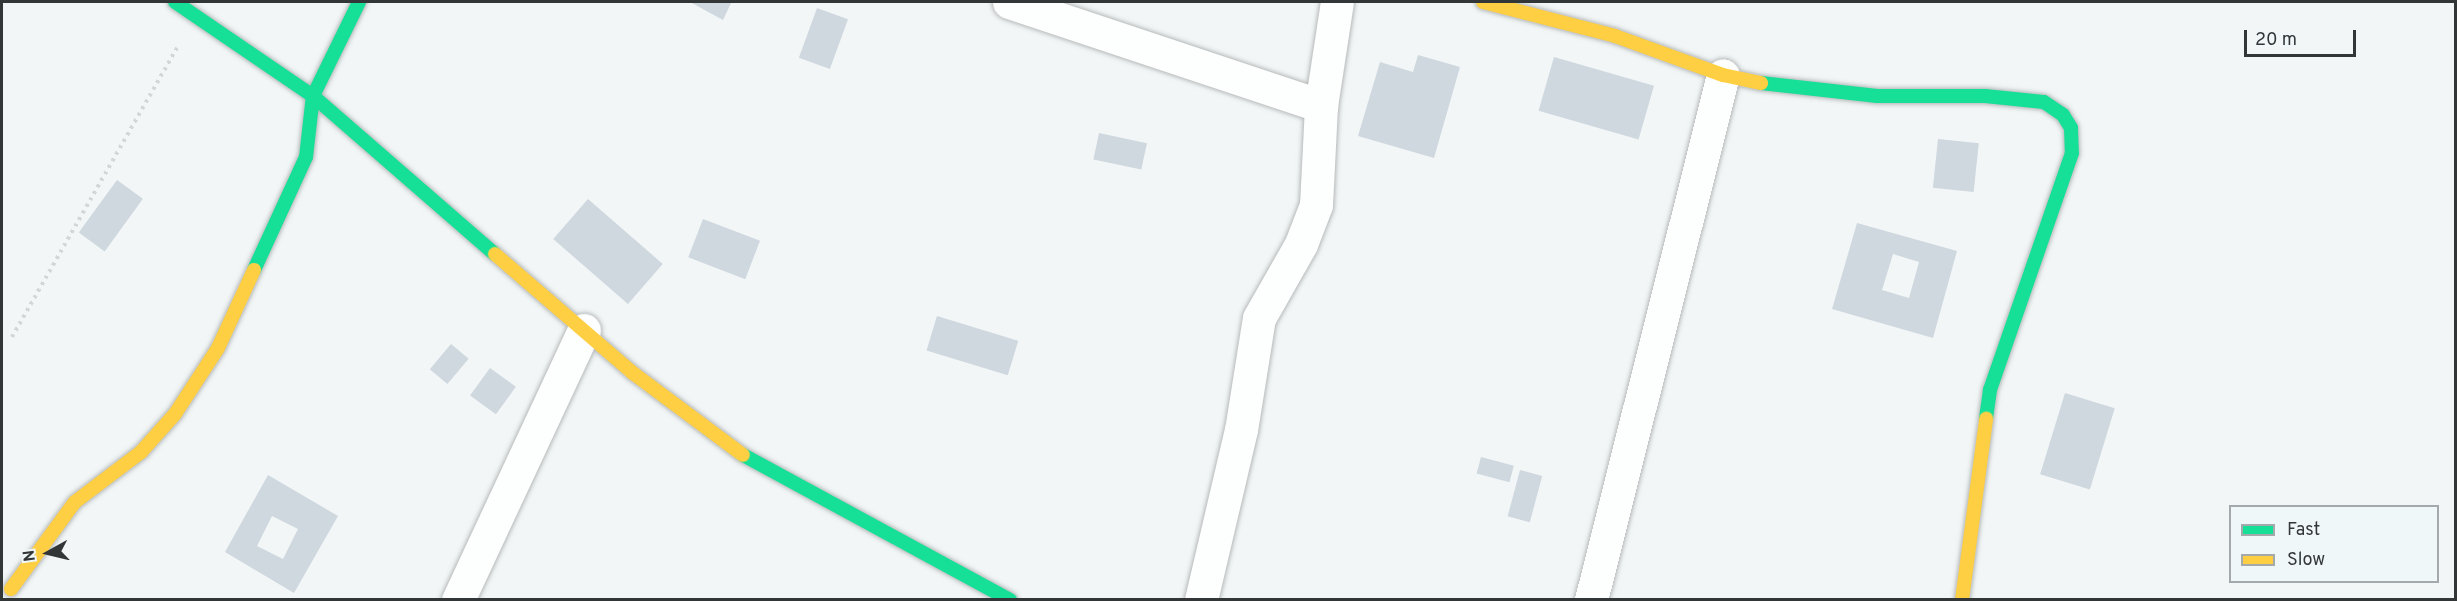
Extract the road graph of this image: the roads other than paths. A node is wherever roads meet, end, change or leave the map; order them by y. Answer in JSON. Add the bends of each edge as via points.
{"nodes":[{"id":1,"x":175,"y":2,"type":"edge"},
{"id":2,"x":359,"y":2,"type":"edge"},
{"id":3,"x":1010,"y":2,"type":"edge"},
{"id":4,"x":1337,"y":2,"type":"edge"},
{"id":5,"x":1483,"y":2,"type":"edge"},
{"id":6,"x":1723,"y":75,"type":"junction"},
{"id":7,"x":313,"y":96,"type":"junction"},
{"id":8,"x":1321,"y":106,"type":"junction"},
{"id":9,"x":584,"y":330,"type":"junction"},
{"id":10,"x":8,"y":588,"type":"edge"},
{"id":11,"x":458,"y":600,"type":"edge"},
{"id":12,"x":1010,"y":600,"type":"edge"},
{"id":13,"x":1201,"y":600,"type":"edge"},
{"id":14,"x":1591,"y":600,"type":"edge"},
{"id":15,"x":1962,"y":600,"type":"edge"}],
"edges":[{"from":1,"to":7,"type":"street"},
{"from":2,"to":7,"type":"street"},
{"from":3,"to":8,"type":"street"},
{"from":4,"to":8,"type":"street"},
{"from":5,"to":6,"type":"street","via":[[1615,36]]},
{"from":6,"to":14,"type":"street"},
{"from":6,"to":15,"type":"street","via":[[1843,93],[2043,102],[2063,115],[2071,128],[2072,153],[1990,390]]},
{"from":7,"to":9,"type":"street"},
{"from":7,"to":10,"type":"street","via":[[313,127],[306,157],[218,348],[175,414],[141,452],[75,502]]},
{"from":8,"to":13,"type":"street","via":[[1316,205],[1301,244],[1258,318],[1241,430]]},
{"from":9,"to":11,"type":"street"},
{"from":9,"to":12,"type":"street","via":[[747,458]]}]}
